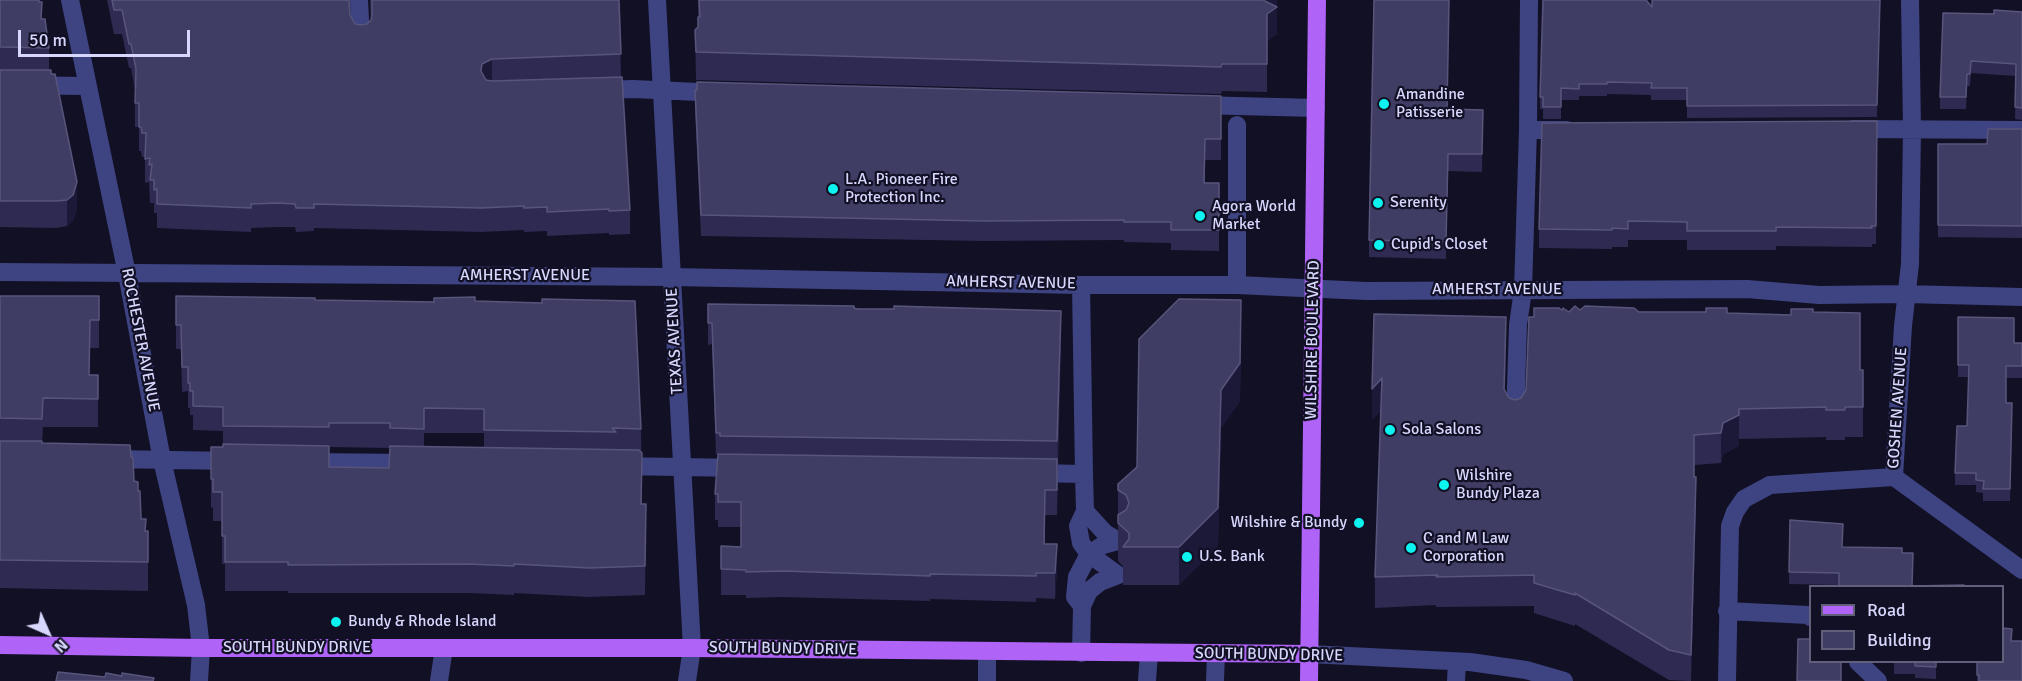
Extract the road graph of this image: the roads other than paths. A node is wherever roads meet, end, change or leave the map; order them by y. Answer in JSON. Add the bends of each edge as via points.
{"nodes":[{"id":1,"x":70,"y":0,"type":"edge"},
{"id":2,"x":358,"y":0,"type":"edge"},
{"id":3,"x":657,"y":0,"type":"edge"},
{"id":4,"x":1317,"y":0,"type":"edge"},
{"id":5,"x":1528,"y":0,"type":"edge"},
{"id":6,"x":1910,"y":0,"type":"edge"},
{"id":7,"x":361,"y":38,"type":"edge"},
{"id":8,"x":0,"y":85,"type":"edge"},
{"id":9,"x":87,"y":86,"type":"junction"},
{"id":10,"x":586,"y":91,"type":"edge"},
{"id":11,"x":661,"y":91,"type":"junction"},
{"id":12,"x":735,"y":93,"type":"edge"},
{"id":13,"x":1178,"y":105,"type":"edge"},
{"id":14,"x":1316,"y":108,"type":"junction"},
{"id":15,"x":1237,"y":125,"type":"dead end"},
{"id":16,"x":1912,"y":128,"type":"junction"},
{"id":17,"x":1837,"y":129,"type":"edge"},
{"id":18,"x":1528,"y":130,"type":"junction"},
{"id":19,"x":1587,"y":130,"type":"edge"},
{"id":20,"x":2022,"y":130,"type":"edge"},
{"id":21,"x":0,"y":272,"type":"edge"},
{"id":22,"x":127,"y":274,"type":"junction"},
{"id":23,"x":672,"y":277,"type":"junction"},
{"id":24,"x":1081,"y":285,"type":"junction"},
{"id":25,"x":1237,"y":285,"type":"junction"},
{"id":26,"x":1313,"y":290,"type":"junction"},
{"id":27,"x":1523,"y":290,"type":"junction"},
{"id":28,"x":1906,"y":294,"type":"junction"},
{"id":29,"x":2022,"y":297,"type":"edge"},
{"id":30,"x":1515,"y":419,"type":"edge"},
{"id":31,"x":88,"y":459,"type":"edge"},
{"id":32,"x":162,"y":460,"type":"junction"},
{"id":33,"x":249,"y":461,"type":"edge"},
{"id":34,"x":284,"y":461,"type":"edge"},
{"id":35,"x":426,"y":463,"type":"edge"},
{"id":36,"x":602,"y":466,"type":"edge"},
{"id":37,"x":681,"y":467,"type":"junction"},
{"id":38,"x":755,"y":468,"type":"edge"},
{"id":39,"x":1014,"y":473,"type":"edge"},
{"id":40,"x":1084,"y":474,"type":"junction"},
{"id":41,"x":1893,"y":477,"type":"junction"},
{"id":42,"x":1085,"y":512,"type":"junction"},
{"id":43,"x":1089,"y":555,"type":"junction"},
{"id":44,"x":2022,"y":570,"type":"edge"},
{"id":45,"x":1082,"y":606,"type":"junction"},
{"id":46,"x":1727,"y":611,"type":"junction"},
{"id":47,"x":1809,"y":616,"type":"edge"},
{"id":48,"x":0,"y":645,"type":"edge"},
{"id":49,"x":201,"y":648,"type":"junction"},
{"id":50,"x":444,"y":648,"type":"junction"},
{"id":51,"x":692,"y":648,"type":"junction"},
{"id":52,"x":987,"y":651,"type":"junction"},
{"id":53,"x":1149,"y":652,"type":"junction"},
{"id":54,"x":1082,"y":653,"type":"junction"},
{"id":55,"x":1216,"y":653,"type":"junction"},
{"id":56,"x":1310,"y":654,"type":"junction"},
{"id":57,"x":1457,"y":662,"type":"junction"},
{"id":58,"x":1859,"y":663,"type":"edge"},
{"id":59,"x":1545,"y":678,"type":"edge"},
{"id":60,"x":199,"y":681,"type":"edge"},
{"id":61,"x":439,"y":681,"type":"edge"},
{"id":62,"x":687,"y":681,"type":"edge"},
{"id":63,"x":987,"y":681,"type":"edge"},
{"id":64,"x":1147,"y":681,"type":"edge"},
{"id":65,"x":1215,"y":681,"type":"edge"},
{"id":66,"x":1309,"y":681,"type":"edge"},
{"id":67,"x":1456,"y":681,"type":"edge"},
{"id":68,"x":1564,"y":681,"type":"edge"},
{"id":69,"x":1727,"y":681,"type":"edge"},
{"id":70,"x":1878,"y":681,"type":"edge"}],
"edges":[{"from":1,"to":9,"type":"street","name":"ROCHESTER AVENUE"},
{"from":2,"to":7,"type":"street"},
{"from":3,"to":11,"type":"street","name":"TEXAS AVENUE"},
{"from":4,"to":14,"type":"main road","name":"WILSHIRE BOULEVARD"},
{"from":5,"to":18,"type":"street"},
{"from":6,"to":16,"type":"street","name":"GOSHEN AVENUE"},
{"from":8,"to":9,"type":"street"},
{"from":9,"to":22,"type":"street","name":"ROCHESTER AVENUE"},
{"from":10,"to":11,"type":"street"},
{"from":11,"to":12,"type":"street"},
{"from":11,"to":23,"type":"street","name":"TEXAS AVENUE"},
{"from":13,"to":14,"type":"street"},
{"from":14,"to":26,"type":"main road","name":"WILSHIRE BOULEVARD"},
{"from":15,"to":25,"type":"street"},
{"from":16,"to":17,"type":"street"},
{"from":16,"to":20,"type":"street"},
{"from":16,"to":28,"type":"street","name":"GOSHEN AVENUE"},
{"from":18,"to":19,"type":"street"},
{"from":18,"to":27,"type":"street"},
{"from":21,"to":22,"type":"street","name":"AMHERST AVENUE"},
{"from":22,"to":23,"type":"street","name":"AMHERST AVENUE"},
{"from":22,"to":32,"type":"street","name":"ROCHESTER AVENUE"},
{"from":23,"to":24,"type":"street","name":"AMHERST AVENUE"},
{"from":23,"to":37,"type":"street","name":"TEXAS AVENUE"},
{"from":24,"to":25,"type":"street","name":"AMHERST AVENUE"},
{"from":24,"to":40,"type":"street"},
{"from":25,"to":26,"type":"street","name":"AMHERST AVENUE"},
{"from":26,"to":27,"type":"street","name":"AMHERST AVENUE"},
{"from":26,"to":56,"type":"main road","name":"WILSHIRE BOULEVARD"},
{"from":27,"to":28,"type":"street","name":"AMHERST AVENUE","via":[[1748,289],[1819,295]]},
{"from":27,"to":30,"type":"street"},
{"from":28,"to":29,"type":"street","name":"AMHERST AVENUE"},
{"from":28,"to":41,"type":"street","name":"GOSHEN AVENUE"},
{"from":31,"to":32,"type":"street"},
{"from":32,"to":33,"type":"street"},
{"from":32,"to":49,"type":"street","name":"ROCHESTER AVENUE","via":[[196,605]]},
{"from":34,"to":35,"type":"street"},
{"from":36,"to":37,"type":"street"},
{"from":37,"to":38,"type":"street"},
{"from":37,"to":51,"type":"street","name":"TEXAS AVENUE"},
{"from":39,"to":40,"type":"street"},
{"from":40,"to":42,"type":"street"},
{"from":41,"to":44,"type":"street"},
{"from":41,"to":46,"type":"street","name":"GOSHEN AVENUE","via":[[1770,485],[1744,500],[1730,526]]},
{"from":42,"to":43,"type":"street","via":[[1078,526],[1081,543]]},
{"from":42,"to":43,"type":"street","via":[[1118,541]]},
{"from":43,"to":45,"type":"street","via":[[1077,577],[1076,597]]},
{"from":43,"to":45,"type":"street","via":[[1118,574],[1089,591]]},
{"from":45,"to":54,"type":"street"},
{"from":46,"to":47,"type":"street"},
{"from":46,"to":69,"type":"street","name":"GOSHEN AVENUE"},
{"from":48,"to":49,"type":"main road","name":"SOUTH BUNDY DRIVE"},
{"from":49,"to":50,"type":"main road","name":"SOUTH BUNDY DRIVE"},
{"from":49,"to":60,"type":"street","name":"ROCHESTER AVENUE"},
{"from":50,"to":51,"type":"main road","name":"SOUTH BUNDY DRIVE"},
{"from":50,"to":61,"type":"street"},
{"from":51,"to":52,"type":"main road","name":"SOUTH BUNDY DRIVE"},
{"from":51,"to":62,"type":"street","name":"TEXAS AVENUE"},
{"from":52,"to":54,"type":"main road","name":"SOUTH BUNDY DRIVE"},
{"from":52,"to":63,"type":"street"},
{"from":53,"to":54,"type":"main road","name":"SOUTH BUNDY DRIVE"},
{"from":53,"to":55,"type":"main road","name":"SOUTH BUNDY DRIVE"},
{"from":53,"to":64,"type":"street"},
{"from":55,"to":56,"type":"main road","name":"SOUTH BUNDY DRIVE"},
{"from":55,"to":65,"type":"street"},
{"from":56,"to":57,"type":"street","name":"SOUTH BUNDY DRIVE"},
{"from":56,"to":66,"type":"main road","name":"WILSHIRE BOULEVARD"},
{"from":57,"to":59,"type":"street","name":"SOUTH BUNDY DRIVE","via":[[1526,670]]},
{"from":57,"to":67,"type":"street"},
{"from":58,"to":70,"type":"street"},
{"from":59,"to":68,"type":"street","name":"SOUTH BUNDY DRIVE"}]}
